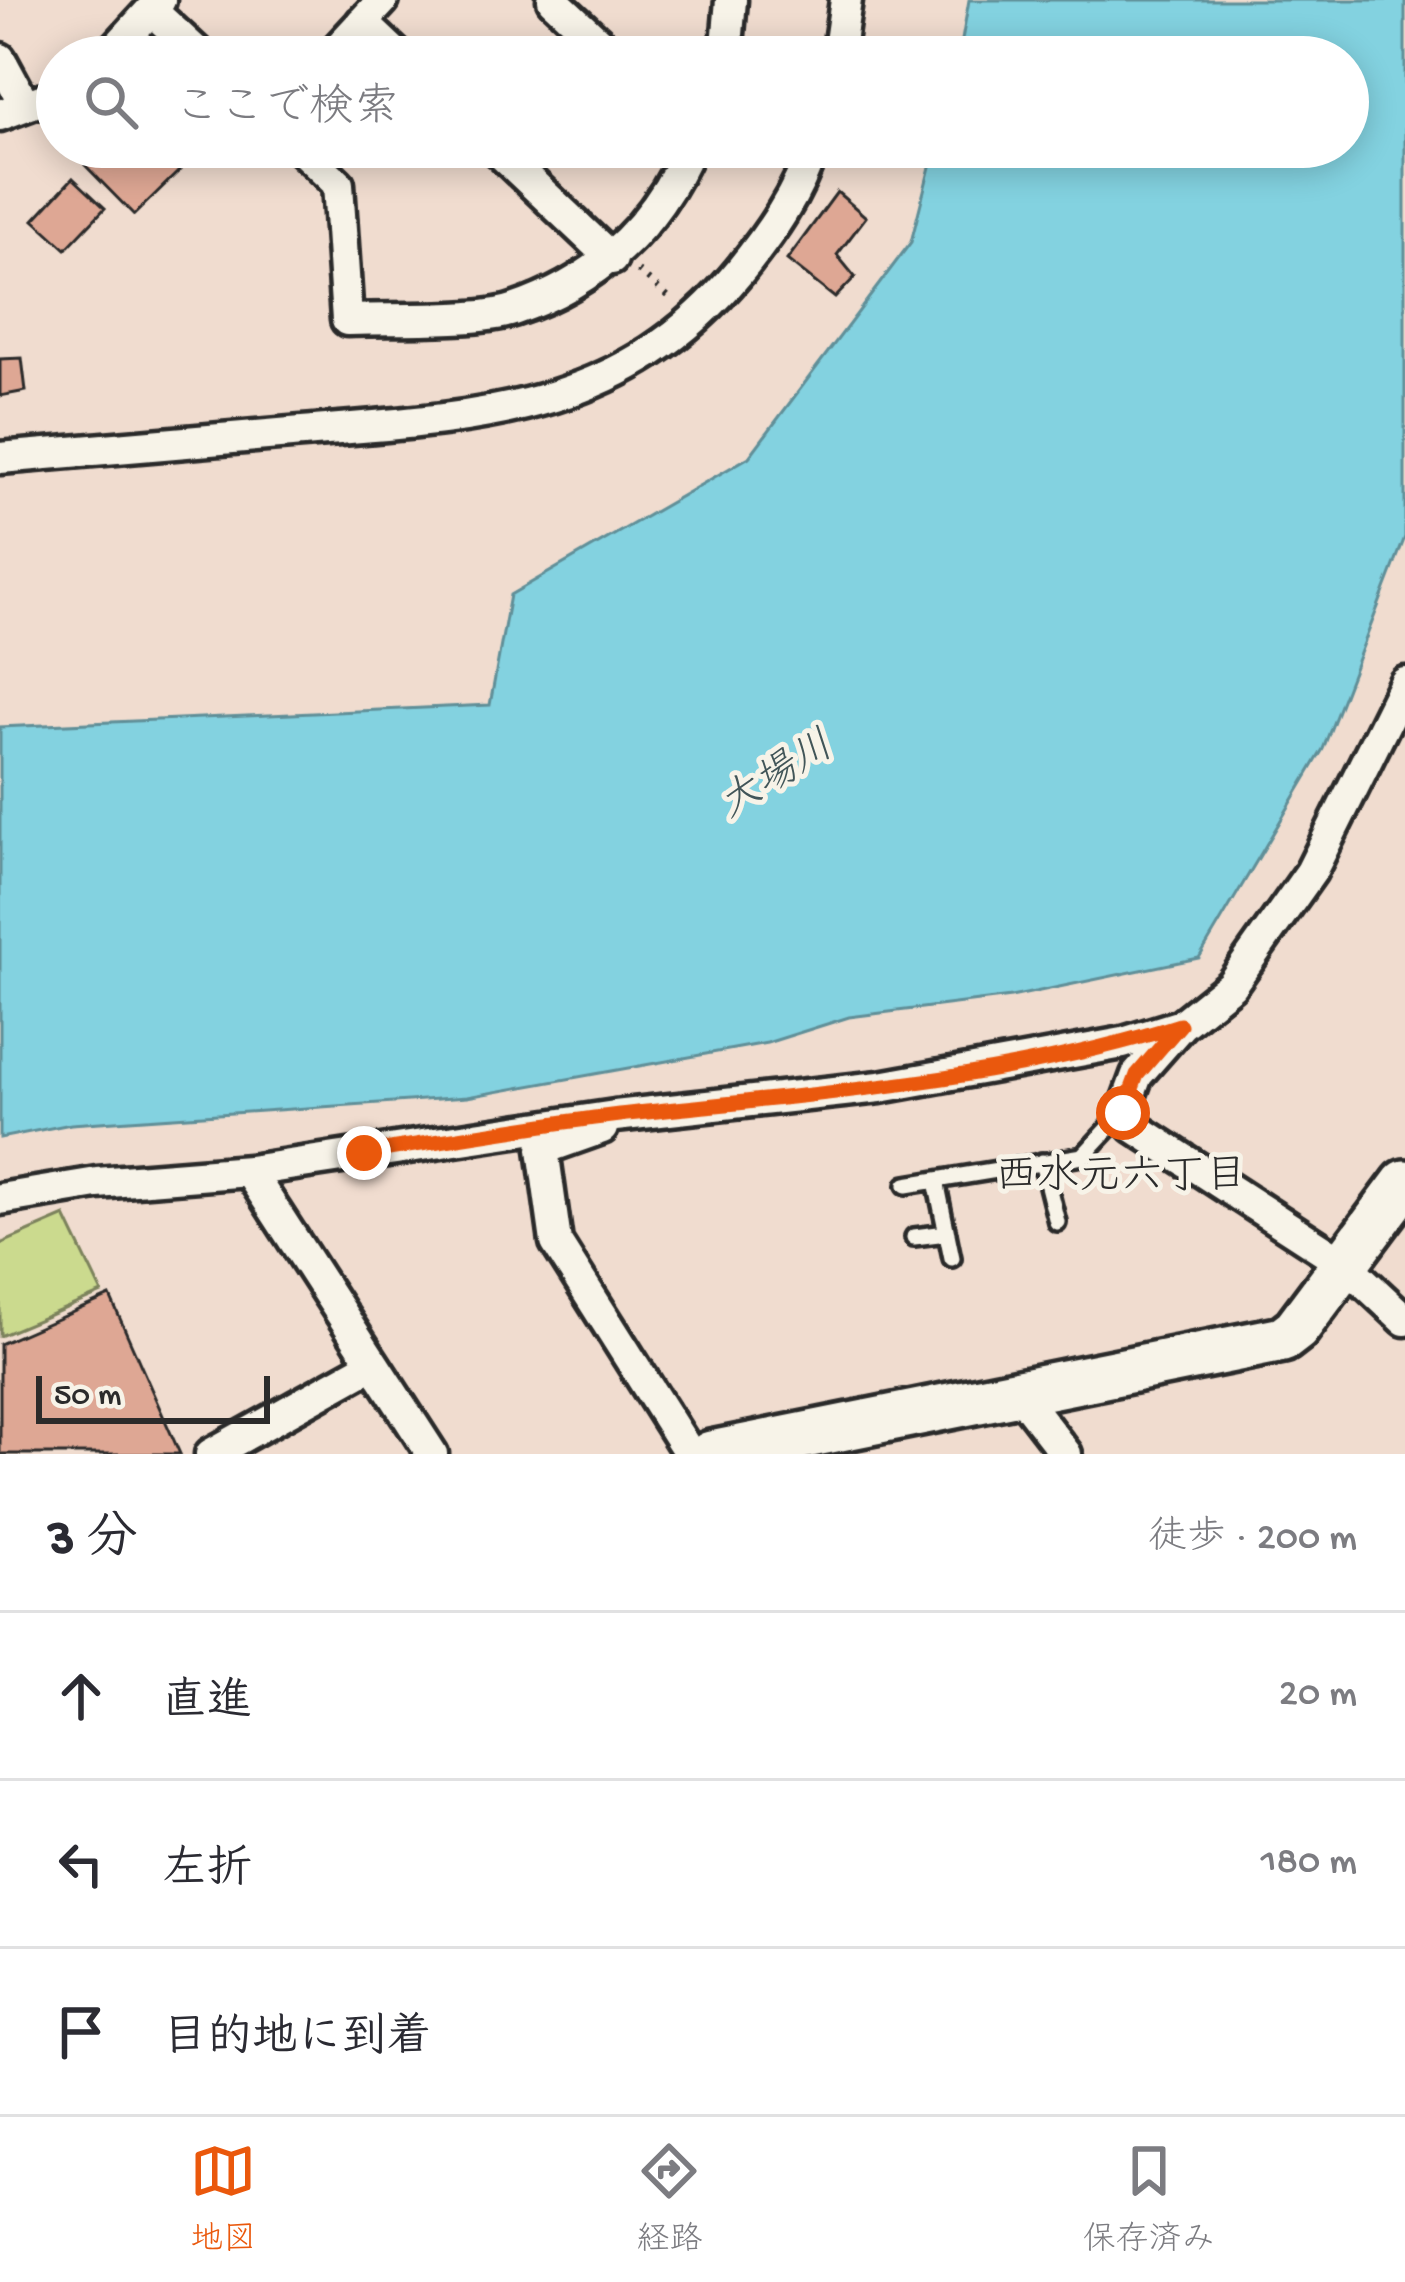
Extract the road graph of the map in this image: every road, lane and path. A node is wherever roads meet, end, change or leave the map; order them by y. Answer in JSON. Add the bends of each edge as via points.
{"nodes":[{"id":1,"x":553,"y":0,"type":"edge"},
{"id":2,"x":730,"y":0,"type":"edge"},
{"id":3,"x":846,"y":0,"type":"edge"},
{"id":4,"x":155,"y":5,"type":"edge"},
{"id":5,"x":373,"y":11,"type":"edge"},
{"id":6,"x":126,"y":36,"type":"edge"},
{"id":7,"x":183,"y":36,"type":"edge"},
{"id":8,"x":350,"y":36,"type":"edge"},
{"id":9,"x":592,"y":36,"type":"edge"},
{"id":10,"x":727,"y":36,"type":"edge"},
{"id":11,"x":841,"y":36,"type":"edge"},
{"id":12,"x":0,"y":59,"type":"edge"},
{"id":13,"x":12,"y":110,"type":"edge"},
{"id":14,"x":321,"y":168,"type":"edge"},
{"id":15,"x":517,"y":168,"type":"edge"},
{"id":16,"x":681,"y":168,"type":"edge"},
{"id":17,"x":803,"y":168,"type":"edge"},
{"id":18,"x":615,"y":256,"type":"junction"},
{"id":19,"x":694,"y":318,"type":"junction"},
{"id":20,"x":0,"y":458,"type":"edge"},
{"id":21,"x":1405,"y":682,"type":"edge"},
{"id":22,"x":1180,"y":1025,"type":"junction"},
{"id":23,"x":1123,"y":1113,"type":"junction"},
{"id":24,"x":615,"y":1116,"type":"junction"},
{"id":25,"x":1042,"y":1162,"type":"junction"},
{"id":26,"x":249,"y":1171,"type":"junction"},
{"id":27,"x":936,"y":1180,"type":"junction"},
{"id":28,"x":1405,"y":1183,"type":"edge"},
{"id":29,"x":907,"y":1185,"type":"dead end"},
{"id":30,"x":0,"y":1199,"type":"edge"},
{"id":31,"x":1057,"y":1222,"type":"dead end"},
{"id":32,"x":947,"y":1233,"type":"junction"},
{"id":33,"x":914,"y":1237,"type":"dead end"},
{"id":34,"x":952,"y":1258,"type":"dead end"},
{"id":35,"x":1345,"y":1264,"type":"junction"},
{"id":36,"x":1405,"y":1320,"type":"edge"},
{"id":37,"x":371,"y":1365,"type":"junction"},
{"id":38,"x":1019,"y":1393,"type":"junction"},
{"id":39,"x":211,"y":1454,"type":"edge"},
{"id":40,"x":432,"y":1454,"type":"edge"},
{"id":41,"x":690,"y":1454,"type":"edge"},
{"id":42,"x":711,"y":1454,"type":"edge"},
{"id":43,"x":1066,"y":1454,"type":"edge"}],
"edges":[{"from":1,"to":9,"type":"street"},
{"from":2,"to":10,"type":"street"},
{"from":3,"to":11,"type":"street"},
{"from":4,"to":6,"type":"street"},
{"from":4,"to":7,"type":"street"},
{"from":5,"to":8,"type":"street"},
{"from":12,"to":13,"type":"street"},
{"from":14,"to":18,"type":"street","via":[[338,184],[347,320],[511,311]]},
{"from":15,"to":18,"type":"street"},
{"from":16,"to":18,"type":"street","via":[[669,197]]},
{"from":17,"to":19,"type":"street","via":[[780,219]]},
{"from":18,"to":19,"type":"path"},
{"from":19,"to":20,"type":"street","via":[[652,356],[615,374],[458,418]]},
{"from":21,"to":22,"type":"street","via":[[1311,872],[1231,985]]},
{"from":22,"to":23,"type":"street","via":[[1137,1075]]},
{"from":22,"to":24,"type":"street","via":[[1123,1043],[880,1087]]},
{"from":23,"to":25,"type":"lane","via":[[1083,1156]]},
{"from":23,"to":35,"type":"street"},
{"from":24,"to":26,"type":"street"},
{"from":24,"to":41,"type":"street","via":[[595,1134],[543,1149],[556,1242]]},
{"from":25,"to":27,"type":"lane"},
{"from":25,"to":31,"type":"lane"},
{"from":26,"to":30,"type":"street"},
{"from":26,"to":37,"type":"street"},
{"from":27,"to":29,"type":"lane"},
{"from":27,"to":32,"type":"lane"},
{"from":28,"to":35,"type":"street"},
{"from":32,"to":33,"type":"lane"},
{"from":32,"to":34,"type":"lane"},
{"from":35,"to":36,"type":"street"},
{"from":35,"to":38,"type":"street","via":[[1283,1339]]},
{"from":37,"to":39,"type":"street"},
{"from":37,"to":40,"type":"street"},
{"from":38,"to":42,"type":"street"},
{"from":38,"to":43,"type":"street"}]}
